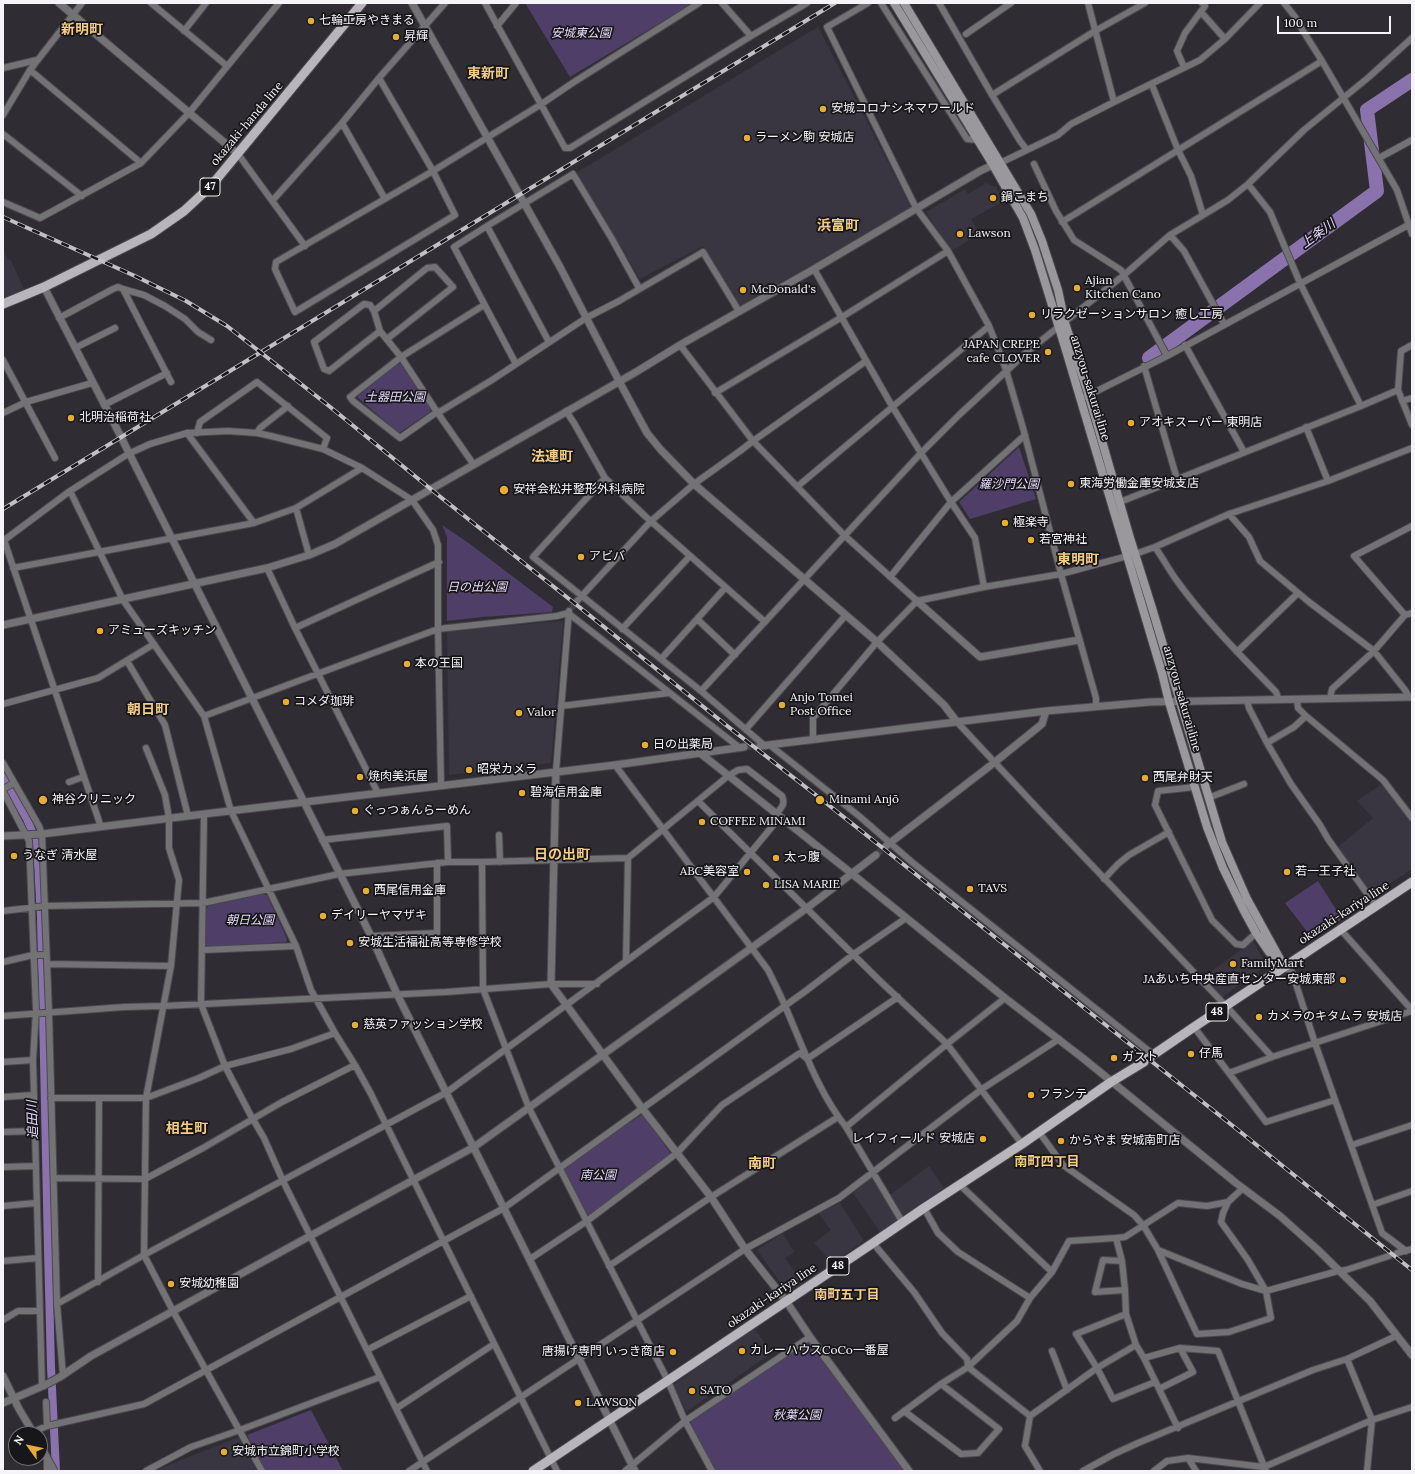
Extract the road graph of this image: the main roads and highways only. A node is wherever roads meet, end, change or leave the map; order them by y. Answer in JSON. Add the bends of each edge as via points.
{"nodes":[{"id":1,"x":362,"y":3,"type":"edge"},
{"id":2,"x":894,"y":3,"type":"edge"},
{"id":3,"x":904,"y":3,"type":"edge"},
{"id":4,"x":997,"y":164,"type":"junction"},
{"id":5,"x":3,"y":304,"type":"edge"},
{"id":6,"x":1062,"y":325,"type":"junction"},
{"id":7,"x":1131,"y":555,"type":"junction"},
{"id":8,"x":1412,"y":882,"type":"edge"},
{"id":9,"x":1284,"y":967,"type":"junction"},
{"id":10,"x":533,"y":1471,"type":"edge"}],
"edges":[{"from":1,"to":5,"type":"main road","name":"okazaki-handa line","number":"47","via":[[211,186],[184,211],[151,234],[44,287]]},
{"from":2,"to":4,"type":"main road","name":"anzyou-sakurai line","via":[[978,140]]},
{"from":3,"to":4,"type":"main road","name":"anzyou-sakurai line"},
{"from":4,"to":6,"type":"main road","name":"anzyou-sakurai line","via":[[1023,218]]},
{"from":6,"to":7,"type":"main road","name":"anzyou-sakurai line","via":[[1081,400]]},
{"from":6,"to":7,"type":"main road","name":"anzyou-sakurai line","via":[[1089,396],[1120,502]]},
{"from":7,"to":9,"type":"main road","name":"anzyou-sakurai line","via":[[1222,842],[1247,899]]},
{"from":7,"to":9,"type":"main road","name":"anzyou-sakurai line","via":[[1169,702],[1207,826],[1223,868],[1256,933],[1269,952]]},
{"from":8,"to":9,"type":"main road","name":"okazaki-kariya line","number":"48"},
{"from":9,"to":10,"type":"main road","name":"okazaki-kariya line","number":"48"}]}
